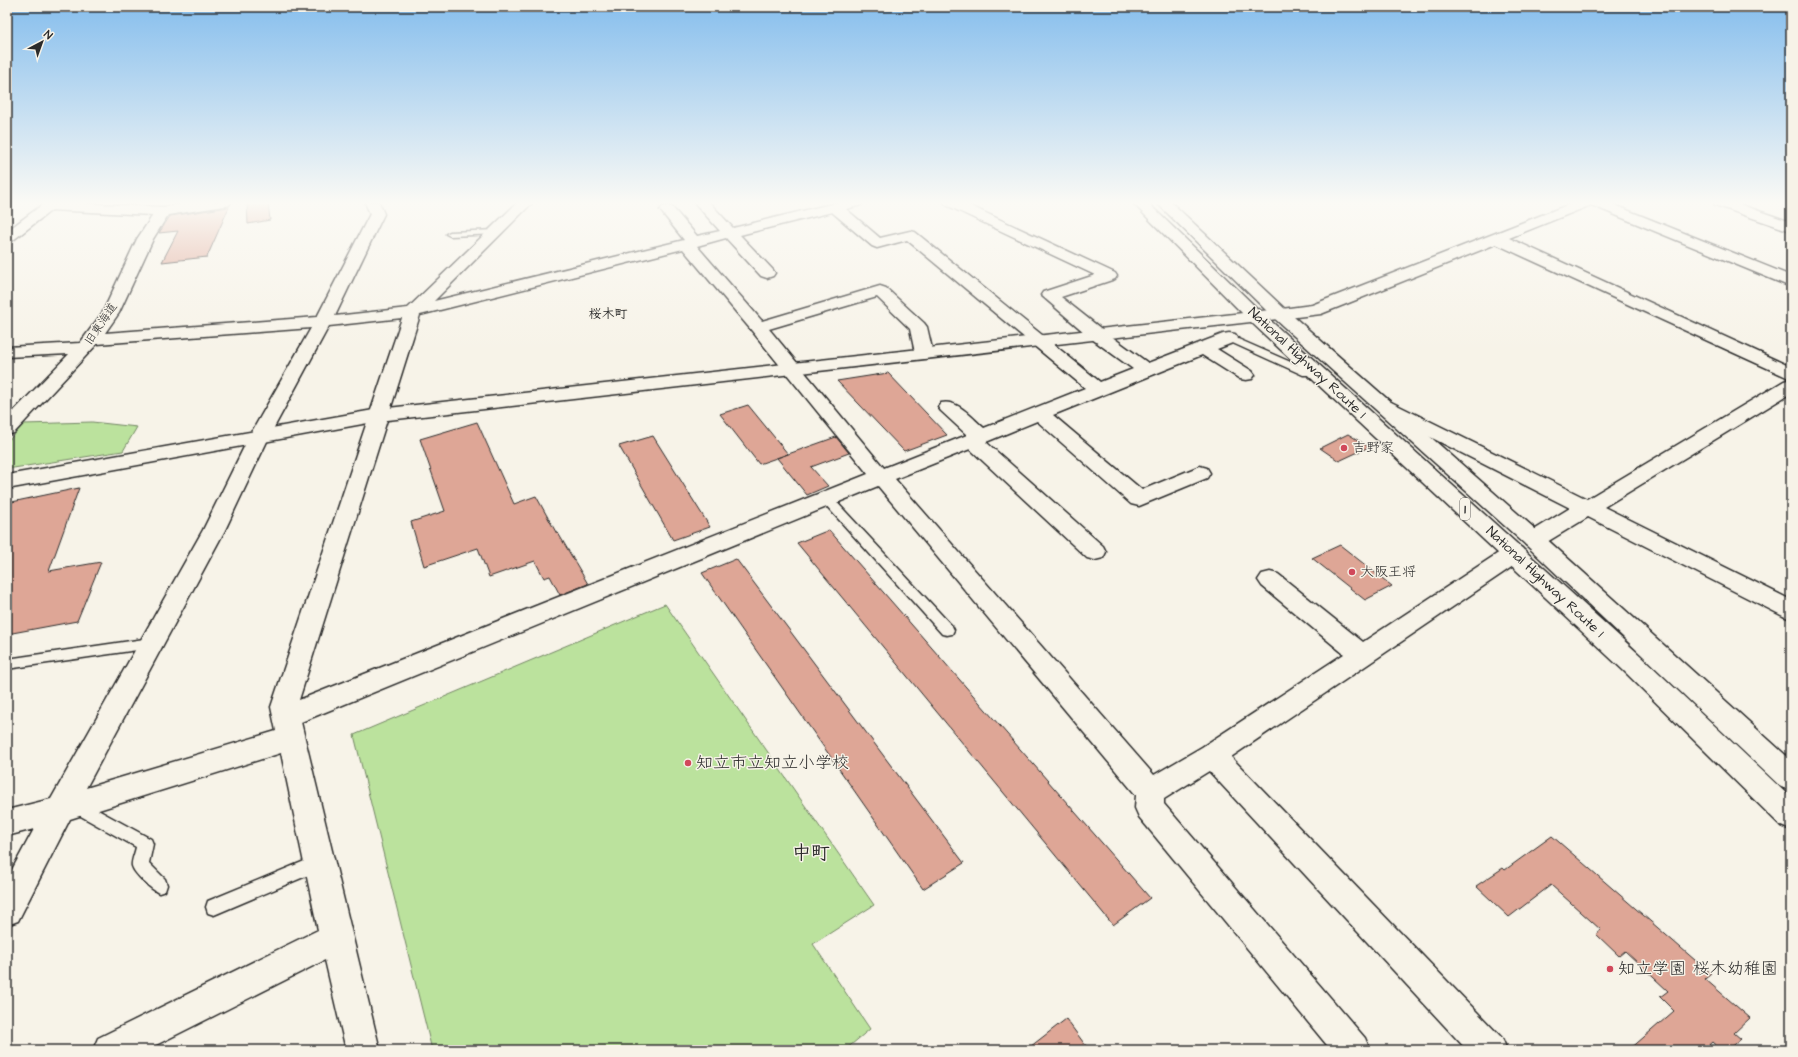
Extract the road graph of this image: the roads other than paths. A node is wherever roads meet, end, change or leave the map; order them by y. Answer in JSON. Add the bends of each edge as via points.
{"nodes":[{"id":1,"x":140,"y":251,"type":"edge"},
{"id":2,"x":358,"y":251,"type":"edge"},
{"id":3,"x":475,"y":251,"type":"edge"},
{"id":4,"x":656,"y":251,"type":"edge"},
{"id":5,"x":697,"y":251,"type":"edge"},
{"id":6,"x":747,"y":251,"type":"edge"},
{"id":7,"x":930,"y":251,"type":"edge"},
{"id":8,"x":1056,"y":251,"type":"edge"},
{"id":9,"x":1190,"y":251,"type":"edge"},
{"id":10,"x":1215,"y":251,"type":"edge"},
{"id":11,"x":1462,"y":251,"type":"edge"},
{"id":12,"x":1525,"y":251,"type":"edge"},
{"id":13,"x":1716,"y":251,"type":"edge"},
{"id":14,"x":767,"y":273,"type":"dead end"},
{"id":15,"x":1791,"y":282,"type":"edge"},
{"id":16,"x":413,"y":312,"type":"junction"},
{"id":17,"x":1280,"y":314,"type":"junction"},
{"id":18,"x":1256,"y":316,"type":"junction"},
{"id":19,"x":323,"y":322,"type":"junction"},
{"id":20,"x":758,"y":327,"type":"junction"},
{"id":21,"x":1098,"y":335,"type":"junction"},
{"id":22,"x":1229,"y":338,"type":"joint"},
{"id":23,"x":1039,"y":341,"type":"junction"},
{"id":24,"x":89,"y":344,"type":"junction"},
{"id":25,"x":1204,"y":348,"type":"junction"},
{"id":26,"x":7,"y":352,"type":"edge"},
{"id":27,"x":924,"y":353,"type":"junction"},
{"id":28,"x":790,"y":368,"type":"junction"},
{"id":29,"x":1146,"y":370,"type":"junction"},
{"id":30,"x":1307,"y":372,"type":"dead end"},
{"id":31,"x":1791,"y":374,"type":"edge"},
{"id":32,"x":1246,"y":375,"type":"dead end"},
{"id":33,"x":1791,"y":385,"type":"edge"},
{"id":34,"x":1099,"y":390,"type":"junction"},
{"id":35,"x":1384,"y":406,"type":"junction"},
{"id":36,"x":948,"y":407,"type":"dead end"},
{"id":37,"x":1040,"y":414,"type":"junction"},
{"id":38,"x":379,"y":415,"type":"junction"},
{"id":39,"x":7,"y":429,"type":"edge"},
{"id":40,"x":260,"y":435,"type":"junction"},
{"id":41,"x":978,"y":439,"type":"junction"},
{"id":42,"x":1200,"y":473,"type":"dead end"},
{"id":43,"x":881,"y":477,"type":"junction"},
{"id":44,"x":7,"y":482,"type":"edge"},
{"id":45,"x":827,"y":499,"type":"junction"},
{"id":46,"x":1587,"y":508,"type":"junction"},
{"id":47,"x":1524,"y":547,"type":"junction"},
{"id":48,"x":1095,"y":552,"type":"dead end"},
{"id":49,"x":1270,"y":580,"type":"dead end"},
{"id":50,"x":1791,"y":610,"type":"edge"},
{"id":51,"x":947,"y":630,"type":"dead end"},
{"id":52,"x":151,"y":643,"type":"junction"},
{"id":53,"x":1362,"y":655,"type":"junction"},
{"id":54,"x":7,"y":664,"type":"edge"},
{"id":55,"x":289,"y":728,"type":"junction"},
{"id":56,"x":1212,"y":755,"type":"junction"},
{"id":57,"x":1791,"y":778,"type":"edge"},
{"id":58,"x":1151,"y":792,"type":"junction"},
{"id":59,"x":68,"y":807,"type":"junction"},
{"id":60,"x":1791,"y":817,"type":"edge"},
{"id":61,"x":7,"y":823,"type":"edge"},
{"id":62,"x":319,"y":863,"type":"junction"},
{"id":63,"x":159,"y":885,"type":"dead end"},
{"id":64,"x":214,"y":907,"type":"dead end"},
{"id":65,"x":7,"y":910,"type":"edge"},
{"id":66,"x":336,"y":938,"type":"junction"},
{"id":67,"x":110,"y":1050,"type":"edge"},
{"id":68,"x":363,"y":1050,"type":"edge"},
{"id":69,"x":1353,"y":1050,"type":"edge"},
{"id":70,"x":1490,"y":1050,"type":"edge"}],
"edges":[{"from":1,"to":24,"type":"main road","name":"旧東海道","via":[[111,313]]},
{"from":2,"to":19,"type":"main road"},
{"from":3,"to":16,"type":"main road"},
{"from":4,"to":16,"type":"main road"},
{"from":5,"to":20,"type":"main road"},
{"from":6,"to":14,"type":"main road"},
{"from":7,"to":23,"type":"main road"},
{"from":8,"to":21,"type":"main road","via":[[1109,276],[1049,295]]},
{"from":9,"to":18,"type":"main road","name":"National Highway Route 1","number":"1"},
{"from":10,"to":17,"type":"main road","name":"National Highway Route 1","number":"1"},
{"from":11,"to":17,"type":"main road","via":[[1315,310]]},
{"from":12,"to":31,"type":"main road"},
{"from":13,"to":15,"type":"main road"},
{"from":16,"to":19,"type":"main road"},
{"from":16,"to":38,"type":"main road"},
{"from":17,"to":18,"type":"main road"},
{"from":17,"to":35,"type":"main road","name":"National Highway Route 1","number":"1"},
{"from":18,"to":21,"type":"main road"},
{"from":18,"to":47,"type":"main road","name":"National Highway Route 1","number":"1"},
{"from":19,"to":24,"type":"main road"},
{"from":19,"to":40,"type":"main road"},
{"from":20,"to":27,"type":"main road","via":[[880,291],[918,327]]},
{"from":20,"to":28,"type":"main road"},
{"from":21,"to":23,"type":"main road"},
{"from":21,"to":29,"type":"main road"},
{"from":22,"to":25,"type":"main road"},
{"from":22,"to":30,"type":"lane"},
{"from":23,"to":27,"type":"main road"},
{"from":23,"to":34,"type":"main road"},
{"from":24,"to":26,"type":"main road"},
{"from":24,"to":39,"type":"main road","name":"旧東海道"},
{"from":25,"to":29,"type":"main road"},
{"from":25,"to":32,"type":"main road"},
{"from":27,"to":28,"type":"main road"},
{"from":28,"to":38,"type":"main road"},
{"from":28,"to":43,"type":"main road"},
{"from":29,"to":34,"type":"main road"},
{"from":33,"to":46,"type":"main road"},
{"from":34,"to":37,"type":"main road"},
{"from":35,"to":46,"type":"main road"},
{"from":35,"to":47,"type":"main road","name":"National Highway Route 1","number":"1"},
{"from":36,"to":41,"type":"main road"},
{"from":37,"to":41,"type":"main road"},
{"from":37,"to":42,"type":"main road","via":[[1140,499]]},
{"from":38,"to":40,"type":"main road"},
{"from":38,"to":55,"type":"main road","via":[[284,707]]},
{"from":40,"to":44,"type":"main road"},
{"from":40,"to":52,"type":"main road","via":[[214,530]]},
{"from":41,"to":43,"type":"main road"},
{"from":41,"to":48,"type":"main road"},
{"from":43,"to":45,"type":"main road"},
{"from":43,"to":58,"type":"main road"},
{"from":45,"to":51,"type":"lane"},
{"from":45,"to":55,"type":"main road"},
{"from":46,"to":47,"type":"main road"},
{"from":46,"to":50,"type":"main road"},
{"from":47,"to":53,"type":"main road"},
{"from":47,"to":57,"type":"main road","name":"National Highway Route 1","number":"1"},
{"from":47,"to":60,"type":"main road","name":"National Highway Route 1","number":"1","via":[[1632,663]]},
{"from":49,"to":53,"type":"main road"},
{"from":52,"to":54,"type":"lane"},
{"from":52,"to":59,"type":"main road"},
{"from":53,"to":56,"type":"main road"},
{"from":55,"to":59,"type":"main road"},
{"from":55,"to":62,"type":"main road"},
{"from":56,"to":58,"type":"main road"},
{"from":56,"to":70,"type":"main road"},
{"from":58,"to":69,"type":"main road","via":[[1149,808]]},
{"from":59,"to":61,"type":"main road"},
{"from":59,"to":63,"type":"lane","via":[[145,844],[140,866]]},
{"from":59,"to":65,"type":"main road"},
{"from":62,"to":64,"type":"lane"},
{"from":62,"to":66,"type":"main road"},
{"from":66,"to":67,"type":"main road"},
{"from":66,"to":68,"type":"main road"}]}
